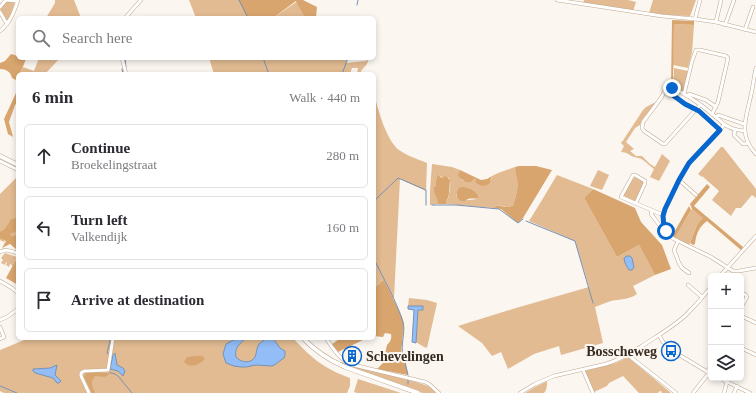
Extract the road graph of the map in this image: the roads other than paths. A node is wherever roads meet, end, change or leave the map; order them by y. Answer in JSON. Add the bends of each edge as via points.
{"nodes":[{"id":1,"x":141,"y":0,"type":"edge"},
{"id":2,"x":557,"y":0,"type":"edge"},
{"id":3,"x":700,"y":0,"type":"edge"},
{"id":4,"x":720,"y":0,"type":"edge"},
{"id":5,"x":734,"y":0,"type":"edge"},
{"id":6,"x":18,"y":1,"type":"edge"},
{"id":7,"x":0,"y":7,"type":"edge"},
{"id":8,"x":753,"y":7,"type":"dead end"},
{"id":9,"x":0,"y":12,"type":"edge"},
{"id":10,"x":127,"y":16,"type":"edge"},
{"id":11,"x":695,"y":19,"type":"junction"},
{"id":12,"x":716,"y":22,"type":"junction"},
{"id":13,"x":7,"y":24,"type":"junction"},
{"id":14,"x":725,"y":24,"type":"junction"},
{"id":15,"x":745,"y":30,"type":"junction"},
{"id":16,"x":0,"y":31,"type":"edge"},
{"id":17,"x":756,"y":32,"type":"edge"},
{"id":18,"x":122,"y":60,"type":"edge"},
{"id":19,"x":756,"y":68,"type":"edge"},
{"id":20,"x":126,"y":72,"type":"edge"},
{"id":21,"x":754,"y":87,"type":"edge"},
{"id":22,"x":672,"y":88,"type":"junction"},
{"id":23,"x":685,"y":95,"type":"junction"},
{"id":24,"x":700,"y":105,"type":"junction"},
{"id":25,"x":716,"y":107,"type":"junction"},
{"id":26,"x":696,"y":109,"type":"junction"},
{"id":27,"x":712,"y":114,"type":"junction"},
{"id":28,"x":716,"y":117,"type":"junction"},
{"id":29,"x":724,"y":124,"type":"junction"},
{"id":30,"x":744,"y":124,"type":"junction"},
{"id":31,"x":720,"y":130,"type":"junction"},
{"id":32,"x":735,"y":130,"type":"junction"},
{"id":33,"x":744,"y":131,"type":"junction"},
{"id":34,"x":748,"y":143,"type":"junction"},
{"id":35,"x":756,"y":154,"type":"edge"},
{"id":36,"x":0,"y":156,"type":"edge"},
{"id":37,"x":0,"y":161,"type":"edge"},
{"id":38,"x":16,"y":164,"type":"edge"},
{"id":39,"x":16,"y":169,"type":"edge"},
{"id":40,"x":679,"y":180,"type":"junction"},
{"id":41,"x":696,"y":195,"type":"dead end"},
{"id":42,"x":636,"y":203,"type":"junction"},
{"id":43,"x":652,"y":210,"type":"junction"},
{"id":44,"x":663,"y":216,"type":"junction"},
{"id":45,"x":664,"y":227,"type":"junction"},
{"id":46,"x":756,"y":236,"type":"edge"},
{"id":47,"x":678,"y":241,"type":"junction"},
{"id":48,"x":0,"y":252,"type":"edge"},
{"id":49,"x":16,"y":252,"type":"edge"},
{"id":50,"x":727,"y":268,"type":"junction"},
{"id":51,"x":756,"y":268,"type":"edge"},
{"id":52,"x":690,"y":273,"type":"dead end"},
{"id":53,"x":723,"y":273,"type":"edge"},
{"id":54,"x":0,"y":281,"type":"edge"},
{"id":55,"x":688,"y":285,"type":"dead end"},
{"id":56,"x":708,"y":290,"type":"edge"},
{"id":57,"x":16,"y":291,"type":"edge"},
{"id":58,"x":744,"y":294,"type":"edge"},
{"id":59,"x":702,"y":297,"type":"junction"},
{"id":60,"x":744,"y":302,"type":"edge"},
{"id":61,"x":16,"y":312,"type":"edge"},
{"id":62,"x":744,"y":318,"type":"edge"},
{"id":63,"x":0,"y":320,"type":"edge"},
{"id":64,"x":756,"y":323,"type":"edge"},
{"id":65,"x":0,"y":327,"type":"edge"},
{"id":66,"x":659,"y":335,"type":"junction"},
{"id":67,"x":0,"y":339,"type":"edge"},
{"id":68,"x":113,"y":340,"type":"edge"},
{"id":69,"x":305,"y":340,"type":"edge"},
{"id":70,"x":327,"y":340,"type":"edge"},
{"id":71,"x":744,"y":349,"type":"edge"},
{"id":72,"x":628,"y":355,"type":"junction"},
{"id":73,"x":756,"y":355,"type":"edge"},
{"id":74,"x":583,"y":370,"type":"junction"},
{"id":75,"x":708,"y":372,"type":"edge"},
{"id":76,"x":708,"y":374,"type":"edge"},
{"id":77,"x":727,"y":382,"type":"joint"},
{"id":78,"x":737,"y":386,"type":"junction"},
{"id":79,"x":89,"y":393,"type":"edge"},
{"id":80,"x":418,"y":393,"type":"edge"},
{"id":81,"x":439,"y":393,"type":"edge"},
{"id":82,"x":520,"y":393,"type":"edge"},
{"id":83,"x":593,"y":393,"type":"edge"},
{"id":84,"x":676,"y":393,"type":"edge"},
{"id":85,"x":693,"y":393,"type":"edge"},
{"id":86,"x":724,"y":393,"type":"edge"},
{"id":87,"x":734,"y":393,"type":"edge"},
{"id":88,"x":750,"y":393,"type":"edge"}],
"edges":[{"from":1,"to":10,"type":"street"},
{"from":2,"to":11,"type":"street"},
{"from":3,"to":11,"type":"street"},
{"from":4,"to":12,"type":"street"},
{"from":5,"to":14,"type":"street"},
{"from":6,"to":7,"type":"street","via":[[6,0]]},
{"from":6,"to":13,"type":"street"},
{"from":8,"to":15,"type":"street"},
{"from":9,"to":13,"type":"street"},
{"from":11,"to":12,"type":"street"},
{"from":12,"to":14,"type":"street"},
{"from":13,"to":16,"type":"street"},
{"from":14,"to":15,"type":"street"},
{"from":15,"to":17,"type":"street"},
{"from":18,"to":20,"type":"street"},
{"from":19,"to":21,"type":"street"},
{"from":21,"to":30,"type":"street"},
{"from":22,"to":23,"type":"street"},
{"from":22,"to":26,"type":"street","via":[[670,93]]},
{"from":22,"to":26,"type":"street","via":[[666,87],[643,122],[644,131],[665,144]]},
{"from":23,"to":24,"type":"street"},
{"from":23,"to":25,"type":"street","via":[[703,99]]},
{"from":23,"to":25,"type":"street","via":[[696,50],[726,56],[728,58]]},
{"from":24,"to":26,"type":"street"},
{"from":24,"to":27,"type":"street"},
{"from":25,"to":27,"type":"street"},
{"from":26,"to":31,"type":"street"},
{"from":27,"to":28,"type":"street"},
{"from":28,"to":29,"type":"street"},
{"from":28,"to":30,"type":"street","via":[[718,115]]},
{"from":29,"to":31,"type":"street"},
{"from":29,"to":32,"type":"street"},
{"from":30,"to":33,"type":"street"},
{"from":31,"to":40,"type":"street","via":[[689,163]]},
{"from":32,"to":33,"type":"street"},
{"from":32,"to":34,"type":"street","via":[[734,135],[743,144]]},
{"from":33,"to":34,"type":"street"},
{"from":34,"to":35,"type":"street"},
{"from":36,"to":38,"type":"street"},
{"from":37,"to":39,"type":"street"},
{"from":40,"to":41,"type":"street"},
{"from":40,"to":44,"type":"street"},
{"from":42,"to":42,"type":"street","via":[[621,197],[633,175],[645,181]]},
{"from":42,"to":43,"type":"street"},
{"from":43,"to":44,"type":"street"},
{"from":43,"to":45,"type":"street","via":[[651,214],[661,227]]},
{"from":44,"to":45,"type":"street"},
{"from":45,"to":47,"type":"street","via":[[670,236]]},
{"from":46,"to":50,"type":"street"},
{"from":47,"to":50,"type":"street"},
{"from":47,"to":52,"type":"street","via":[[674,250],[682,268]]},
{"from":48,"to":49,"type":"street","via":[[7,250]]},
{"from":50,"to":51,"type":"street","via":[[733,271]]},
{"from":50,"to":53,"type":"street"},
{"from":54,"to":57,"type":"street"},
{"from":55,"to":59,"type":"street"},
{"from":56,"to":59,"type":"street"},
{"from":58,"to":60,"type":"street","via":[[747,297]]},
{"from":59,"to":66,"type":"street","via":[[685,315]]},
{"from":61,"to":63,"type":"street"},
{"from":62,"to":64,"type":"street"},
{"from":65,"to":67,"type":"street","via":[[4,337]]},
{"from":66,"to":72,"type":"street"},
{"from":66,"to":75,"type":"street","via":[[667,346]]},
{"from":68,"to":79,"type":"street","via":[[108,370],[82,372],[81,376]]},
{"from":69,"to":80,"type":"street","via":[[312,348],[335,363]]},
{"from":70,"to":81,"type":"street","via":[[338,356],[349,364],[429,384]]},
{"from":71,"to":73,"type":"street"},
{"from":72,"to":74,"type":"street"},
{"from":72,"to":84,"type":"street"},
{"from":74,"to":82,"type":"street","via":[[554,376]]},
{"from":74,"to":83,"type":"street"},
{"from":76,"to":85,"type":"street"},
{"from":77,"to":78,"type":"street"},
{"from":77,"to":86,"type":"street"},
{"from":78,"to":87,"type":"street"},
{"from":78,"to":88,"type":"street"}]}
